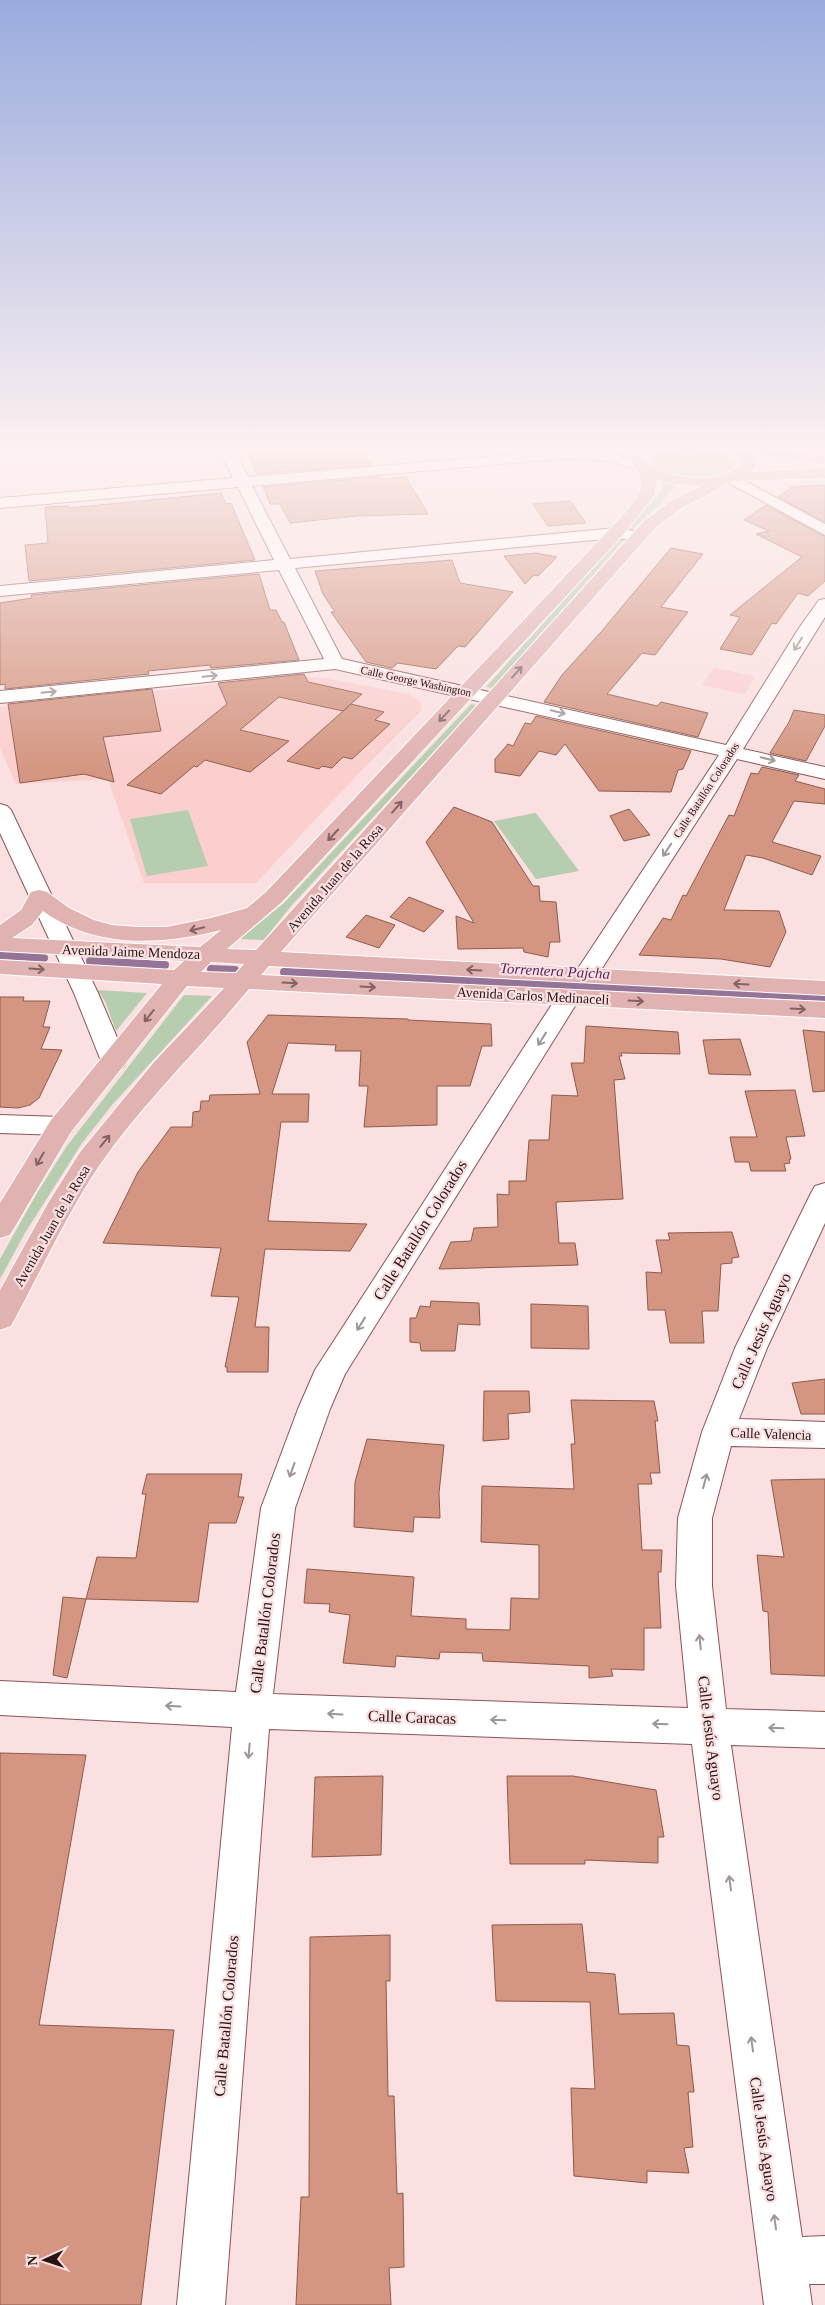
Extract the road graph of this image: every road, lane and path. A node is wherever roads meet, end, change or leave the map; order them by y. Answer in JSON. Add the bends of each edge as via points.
{"nodes":[{"id":1,"x":281,"y":557,"type":"edge"},
{"id":2,"x":355,"y":557,"type":"edge"},
{"id":3,"x":594,"y":557,"type":"edge"},
{"id":4,"x":621,"y":557,"type":"edge"},
{"id":5,"x":284,"y":563,"type":"junction"},
{"id":6,"x":0,"y":591,"type":"edge"},
{"id":7,"x":825,"y":604,"type":"edge"},
{"id":8,"x":335,"y":663,"type":"junction"},
{"id":9,"x":467,"y":692,"type":"junction"},
{"id":10,"x":0,"y":697,"type":"edge"},
{"id":11,"x":494,"y":698,"type":"junction"},
{"id":12,"x":732,"y":751,"type":"junction"},
{"id":13,"x":825,"y":772,"type":"edge"},
{"id":14,"x":0,"y":810,"type":"edge"},
{"id":15,"x":39,"y":897,"type":"junction"},
{"id":16,"x":274,"y":897,"type":"junction"},
{"id":17,"x":0,"y":934,"type":"edge"},
{"id":18,"x":0,"y":944,"type":"edge"},
{"id":19,"x":64,"y":948,"type":"junction"},
{"id":20,"x":205,"y":955,"type":"junction"},
{"id":21,"x":263,"y":958,"type":"junction"},
{"id":22,"x":0,"y":966,"type":"edge"},
{"id":23,"x":75,"y":972,"type":"junction"},
{"id":24,"x":180,"y":978,"type":"junction"},
{"id":25,"x":242,"y":980,"type":"junction"},
{"id":26,"x":576,"y":987,"type":"junction"},
{"id":27,"x":825,"y":988,"type":"edge"},
{"id":28,"x":825,"y":1010,"type":"edge"},
{"id":29,"x":114,"y":1061,"type":"junction"},
{"id":30,"x":0,"y":1124,"type":"edge"},
{"id":31,"x":61,"y":1126,"type":"junction"},
{"id":32,"x":825,"y":1193,"type":"edge"},
{"id":33,"x":0,"y":1228,"type":"edge"},
{"id":34,"x":814,"y":1239,"type":"edge"},
{"id":35,"x":0,"y":1318,"type":"edge"},
{"id":36,"x":718,"y":1432,"type":"junction"},
{"id":37,"x":825,"y":1435,"type":"edge"},
{"id":38,"x":0,"y":1698,"type":"edge"},
{"id":39,"x":252,"y":1710,"type":"junction"},
{"id":40,"x":709,"y":1726,"type":"junction"},
{"id":41,"x":825,"y":1730,"type":"edge"},
{"id":42,"x":798,"y":2275,"type":"edge"},
{"id":43,"x":201,"y":2305,"type":"edge"}],
"edges":[{"from":1,"to":5,"type":"street"},
{"from":2,"to":5,"type":"street"},
{"from":3,"to":9,"type":"main road","name":"Avenida Juan de la Rosa"},
{"from":11,"to":4,"type":"main road","name":"Avenida Juan de la Rosa","one_way":true},
{"from":5,"to":6,"type":"street"},
{"from":5,"to":8,"type":"street"},
{"from":7,"to":12,"type":"street","name":"Calle Batallón Colorados","one_way":true},
{"from":8,"to":9,"type":"street","name":"Calle George Washington"},
{"from":10,"to":8,"type":"street","name":"Calle George Washington","one_way":true},
{"from":9,"to":11,"type":"street","name":"Calle George Washington"},
{"from":9,"to":16,"type":"main road","name":"Avenida Juan de la Rosa","one_way":true},
{"from":11,"to":12,"type":"street","name":"Calle George Washington","one_way":true},
{"from":21,"to":11,"type":"main road","name":"Avenida Juan de la Rosa","one_way":true},
{"from":12,"to":13,"type":"street","name":"Calle George Washington","one_way":true},
{"from":12,"to":26,"type":"street","name":"Calle Batallón Colorados","one_way":true},
{"from":14,"to":15,"type":"street"},
{"from":16,"to":15,"type":"main road","one_way":true,"via":[[251,912],[223,923],[191,931],[139,934],[113,932],[69,918]]},
{"from":15,"to":17,"type":"main road","via":[[28,916]]},
{"from":15,"to":19,"type":"street"},
{"from":16,"to":20,"type":"main road","name":"Avenida Juan de la Rosa"},
{"from":18,"to":19,"type":"main road","name":"Avenida Jaime Mendoza"},
{"from":19,"to":20,"type":"main road","name":"Avenida Jaime Mendoza"},
{"from":19,"to":23,"type":"street"},
{"from":20,"to":21,"type":"main road","name":"Avenida Jaime Mendoza"},
{"from":20,"to":24,"type":"main road","name":"Avenida Juan de la Rosa"},
{"from":21,"to":25,"type":"main road","name":"Avenida Juan de la Rosa"},
{"from":26,"to":21,"type":"main road","name":"Avenida Carlos Medinaceli","one_way":true},
{"from":22,"to":23,"type":"main road","name":"Avenida Jaime Mendoza","one_way":true},
{"from":23,"to":24,"type":"main road","name":"Avenida Jaime Mendoza"},
{"from":23,"to":29,"type":"street"},
{"from":24,"to":25,"type":"main road","name":"Avenida Jaime Mendoza"},
{"from":24,"to":29,"type":"main road","name":"Avenida Juan de la Rosa","one_way":true},
{"from":25,"to":26,"type":"main road","name":"Avenida Carlos Medinaceli","one_way":true},
{"from":35,"to":25,"type":"main road","name":"Avenida Juan de la Rosa","one_way":true,"via":[[62,1203],[90,1159],[163,1068],[214,1015]]},
{"from":27,"to":26,"type":"main road","name":"Avenida Carlos Medinaceli","one_way":true},
{"from":26,"to":28,"type":"main road","name":"Avenida Carlos Medinaceli","one_way":true},
{"from":26,"to":39,"type":"street","name":"Calle Batallón Colorados","one_way":true,"via":[[331,1370],[278,1508]]},
{"from":29,"to":31,"type":"main road","name":"Avenida Juan de la Rosa"},
{"from":30,"to":31,"type":"street"},
{"from":31,"to":33,"type":"main road","name":"Avenida Juan de la Rosa","one_way":true},
{"from":32,"to":34,"type":"street","name":"Calle Jesús Aguayo"},
{"from":34,"to":36,"type":"street","name":"Calle Jesús Aguayo","via":[[751,1348]]},
{"from":36,"to":37,"type":"street","name":"Calle Valencia"},
{"from":40,"to":36,"type":"street","name":"Calle Jesús Aguayo","one_way":true,"via":[[694,1586],[695,1518]]},
{"from":39,"to":38,"type":"street","name":"Calle Caracas","one_way":true},
{"from":40,"to":39,"type":"street","name":"Calle Caracas","one_way":true},
{"from":39,"to":43,"type":"street","name":"Calle Batallón Colorados","one_way":true},
{"from":41,"to":40,"type":"street","name":"Calle Caracas","one_way":true},
{"from":42,"to":40,"type":"street","name":"Calle Jesús Aguayo","one_way":true}]}
